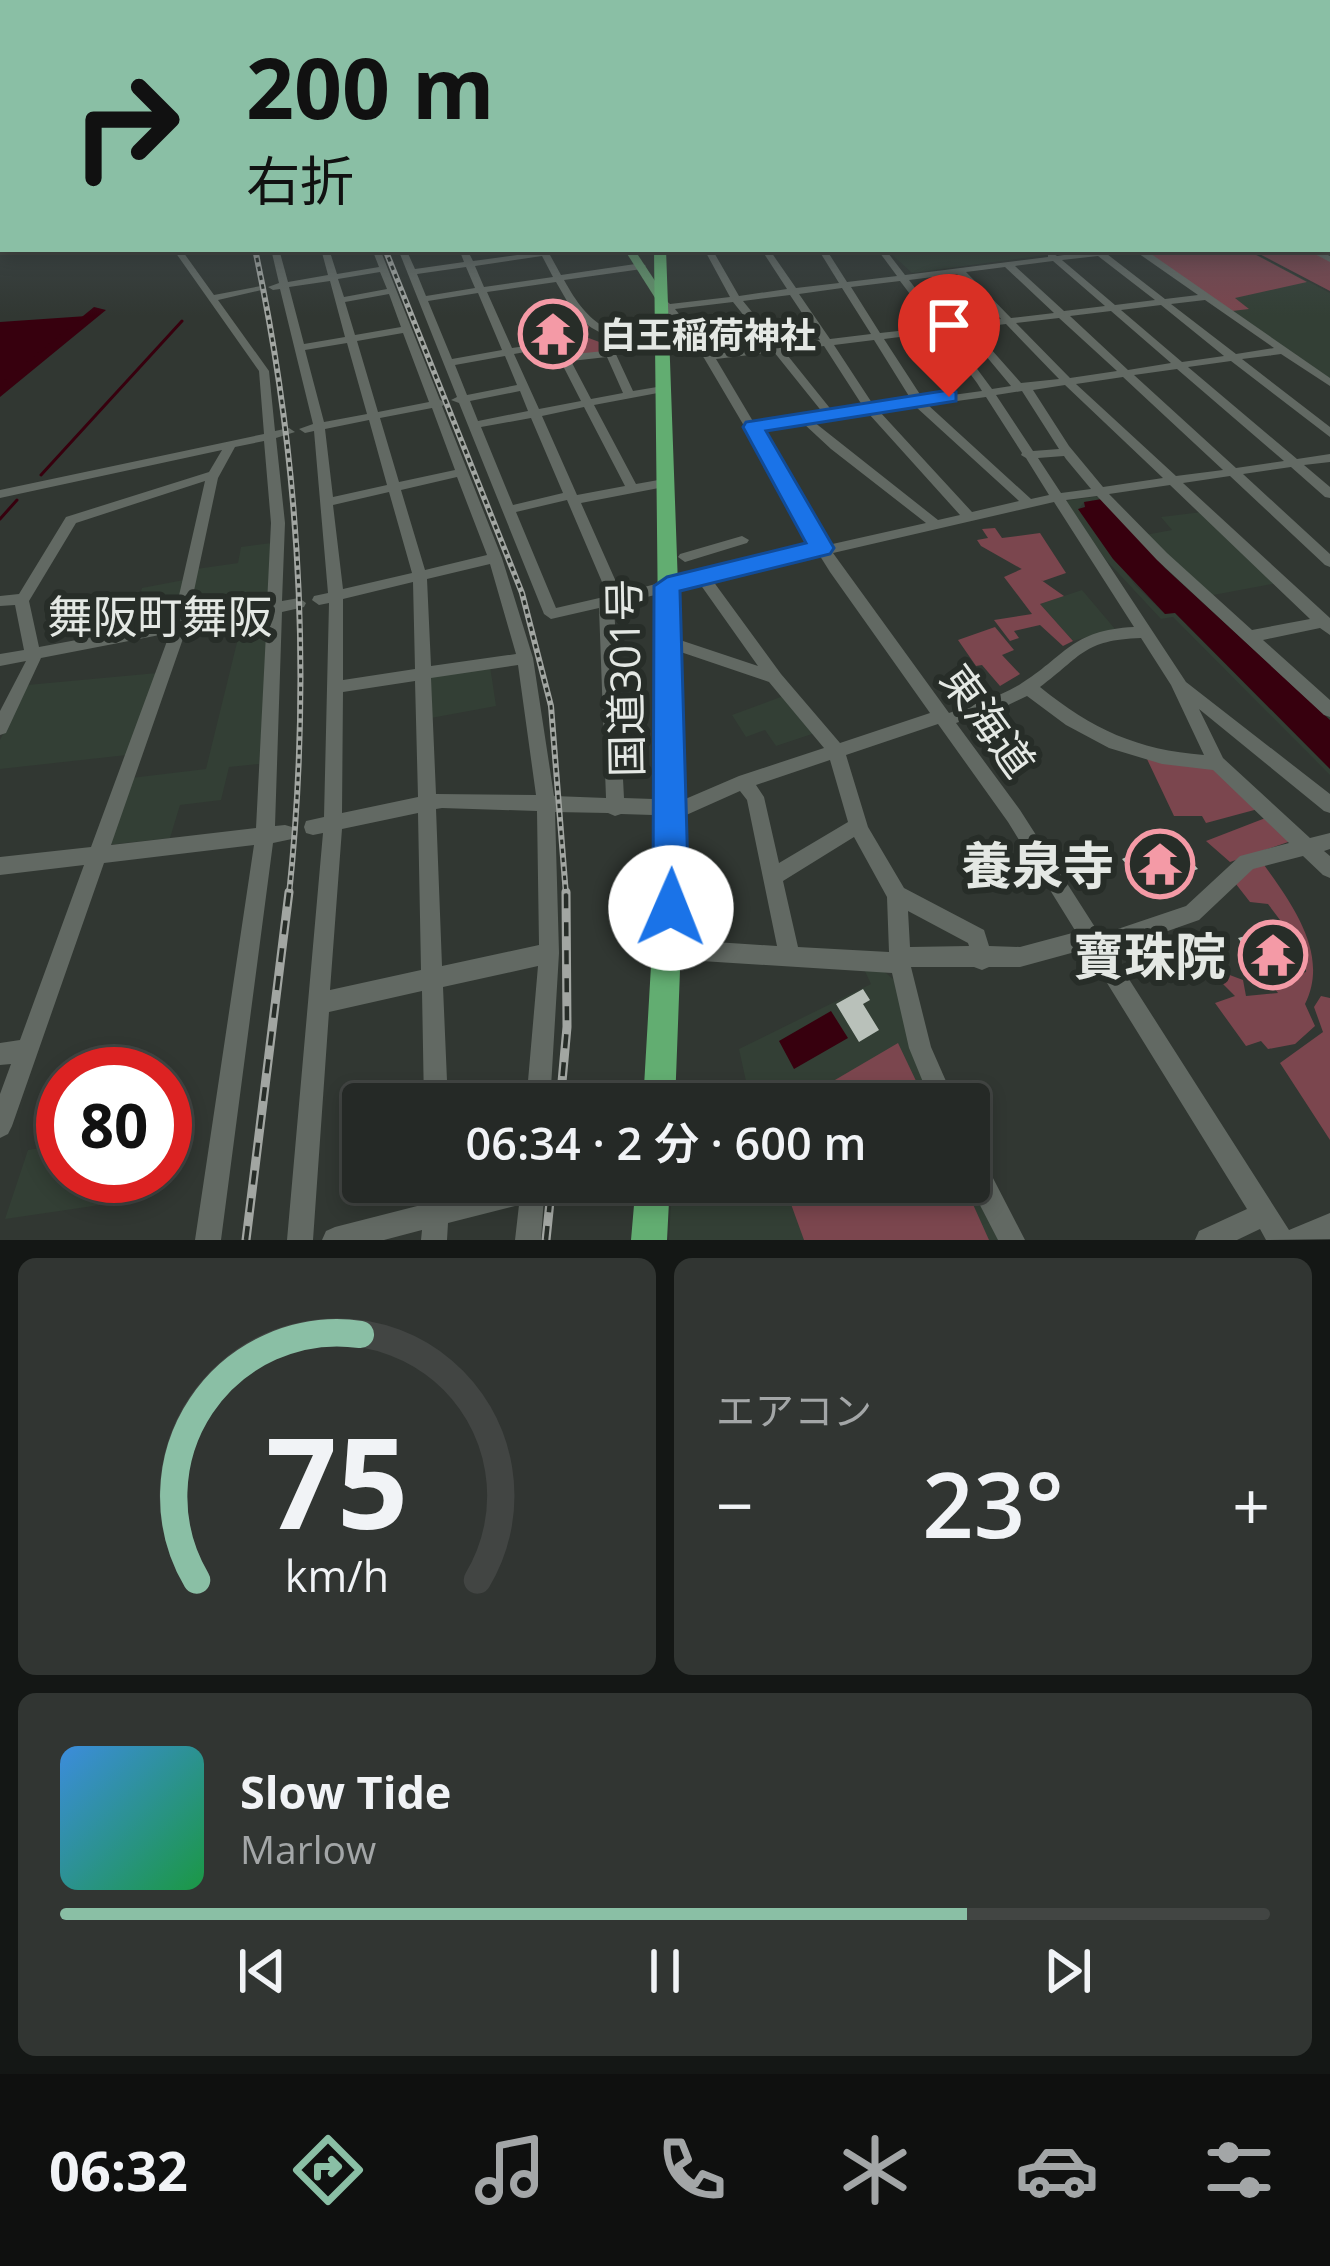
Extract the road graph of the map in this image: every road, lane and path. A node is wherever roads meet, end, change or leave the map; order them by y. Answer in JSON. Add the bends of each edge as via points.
{"nodes":[{"id":1,"x":179,"y":252,"type":"edge"},
{"id":2,"x":275,"y":252,"type":"edge"},
{"id":3,"x":326,"y":252,"type":"edge"},
{"id":4,"x":378,"y":252,"type":"edge"},
{"id":5,"x":403,"y":252,"type":"edge"},
{"id":6,"x":464,"y":252,"type":"edge"},
{"id":7,"x":537,"y":252,"type":"edge"},
{"id":8,"x":544,"y":252,"type":"edge"},
{"id":9,"x":631,"y":252,"type":"edge"},
{"id":10,"x":660,"y":252,"type":"edge"},
{"id":11,"x":710,"y":252,"type":"edge"},
{"id":12,"x":767,"y":252,"type":"edge"},
{"id":13,"x":824,"y":252,"type":"edge"},
{"id":14,"x":883,"y":252,"type":"edge"},
{"id":15,"x":1098,"y":252,"type":"edge"},
{"id":16,"x":1139,"y":252,"type":"edge"},
{"id":17,"x":1049,"y":253,"type":"edge"},
{"id":18,"x":469,"y":264,"type":"junction"},
{"id":19,"x":1006,"y":264,"type":"junction"},
{"id":20,"x":641,"y":266,"type":"junction"},
{"id":21,"x":386,"y":269,"type":"junction"},
{"id":22,"x":959,"y":270,"type":"junction"},
{"id":23,"x":411,"y":272,"type":"junction"},
{"id":24,"x":904,"y":277,"type":"junction"},
{"id":25,"x":334,"y":278,"type":"junction"},
{"id":26,"x":559,"y":278,"type":"junction"},
{"id":27,"x":847,"y":285,"type":"junction"},
{"id":28,"x":481,"y":290,"type":"junction"},
{"id":29,"x":393,"y":292,"type":"junction"},
{"id":30,"x":419,"y":292,"type":"junction"},
{"id":31,"x":793,"y":292,"type":"junction"},
{"id":32,"x":280,"y":293,"type":"junction"},
{"id":33,"x":1207,"y":297,"type":"junction"},
{"id":34,"x":211,"y":298,"type":"junction"},
{"id":35,"x":736,"y":299,"type":"junction"},
{"id":36,"x":340,"y":301,"type":"junction"},
{"id":37,"x":1163,"y":302,"type":"junction"},
{"id":38,"x":664,"y":305,"type":"junction"},
{"id":39,"x":1114,"y":308,"type":"junction"},
{"id":40,"x":578,"y":310,"type":"junction"},
{"id":41,"x":1060,"y":314,"type":"junction"},
{"id":42,"x":1008,"y":321,"type":"junction"},
{"id":43,"x":408,"y":329,"type":"junction"},
{"id":44,"x":942,"y":329,"type":"junction"},
{"id":45,"x":692,"y":333,"type":"junction"},
{"id":46,"x":879,"y":336,"type":"junction"},
{"id":47,"x":610,"y":338,"type":"junction"},
{"id":48,"x":665,"y":338,"type":"junction"},
{"id":49,"x":351,"y":339,"type":"junction"},
{"id":50,"x":826,"y":342,"type":"junction"},
{"id":51,"x":543,"y":346,"type":"junction"},
{"id":52,"x":304,"y":347,"type":"junction"},
{"id":53,"x":777,"y":349,"type":"junction"},
{"id":54,"x":986,"y":350,"type":"dead end"},
{"id":55,"x":1285,"y":350,"type":"junction"},
{"id":56,"x":508,"y":352,"type":"junction"},
{"id":57,"x":607,"y":354,"type":"junction"},
{"id":58,"x":710,"y":357,"type":"junction"},
{"id":59,"x":1236,"y":357,"type":"junction"},
{"id":60,"x":564,"y":358,"type":"junction"},
{"id":61,"x":448,"y":363,"type":"junction"},
{"id":62,"x":1181,"y":364,"type":"junction"},
{"id":63,"x":1121,"y":373,"type":"junction"},
{"id":64,"x":1066,"y":380,"type":"junction"},
{"id":65,"x":1330,"y":382,"type":"edge"},
{"id":66,"x":1021,"y":387,"type":"junction"},
{"id":67,"x":524,"y":388,"type":"junction"},
{"id":68,"x":663,"y":389,"type":"junction"},
{"id":69,"x":987,"y":392,"type":"junction"},
{"id":70,"x":629,"y":394,"type":"junction"},
{"id":71,"x":918,"y":401,"type":"junction"},
{"id":72,"x":450,"y":402,"type":"junction"},
{"id":73,"x":586,"y":402,"type":"junction"},
{"id":74,"x":870,"y":408,"type":"junction"},
{"id":75,"x":534,"y":412,"type":"junction"},
{"id":76,"x":829,"y":413,"type":"junction"},
{"id":77,"x":374,"y":416,"type":"junction"},
{"id":78,"x":802,"y":417,"type":"junction"},
{"id":79,"x":474,"y":424,"type":"junction"},
{"id":80,"x":312,"y":427,"type":"junction"},
{"id":81,"x":753,"y":427,"type":"junction"},
{"id":82,"x":1330,"y":433,"type":"edge"},
{"id":83,"x":281,"y":434,"type":"junction"},
{"id":84,"x":231,"y":444,"type":"junction"},
{"id":85,"x":1067,"y":452,"type":"junction"},
{"id":86,"x":1027,"y":455,"type":"junction"},
{"id":87,"x":1330,"y":458,"type":"edge"},
{"id":88,"x":1295,"y":464,"type":"junction"},
{"id":89,"x":462,"y":472,"type":"junction"},
{"id":90,"x":215,"y":474,"type":"junction"},
{"id":91,"x":1228,"y":474,"type":"junction"},
{"id":92,"x":1174,"y":482,"type":"junction"},
{"id":93,"x":664,"y":483,"type":"junction"},
{"id":94,"x":394,"y":488,"type":"junction"},
{"id":95,"x":632,"y":488,"type":"junction"},
{"id":96,"x":1104,"y":492,"type":"junction"},
{"id":97,"x":0,"y":494,"type":"edge"},
{"id":98,"x":1330,"y":494,"type":"edge"},
{"id":99,"x":572,"y":498,"type":"junction"},
{"id":100,"x":1054,"y":499,"type":"junction"},
{"id":101,"x":330,"y":502,"type":"junction"},
{"id":102,"x":1028,"y":503,"type":"junction"},
{"id":103,"x":507,"y":510,"type":"junction"},
{"id":104,"x":968,"y":517,"type":"junction"},
{"id":105,"x":937,"y":526,"type":"junction"},
{"id":106,"x":742,"y":540,"type":"dead end"},
{"id":107,"x":821,"y":548,"type":"junction"},
{"id":108,"x":675,"y":550,"type":"junction"},
{"id":109,"x":495,"y":558,"type":"junction"},
{"id":110,"x":1330,"y":562,"type":"edge"},
{"id":111,"x":420,"y":576,"type":"junction"},
{"id":112,"x":700,"y":578,"type":"junction"},
{"id":113,"x":667,"y":586,"type":"junction"},
{"id":114,"x":328,"y":598,"type":"junction"},
{"id":115,"x":23,"y":599,"type":"junction"},
{"id":116,"x":611,"y":599,"type":"junction"},
{"id":117,"x":0,"y":601,"type":"edge"},
{"id":118,"x":299,"y":603,"type":"dead end"},
{"id":119,"x":279,"y":607,"type":"junction"},
{"id":120,"x":1328,"y":624,"type":"edge"},
{"id":121,"x":178,"y":626,"type":"junction"},
{"id":122,"x":1145,"y":632,"type":"junction"},
{"id":123,"x":1252,"y":636,"type":"junction"},
{"id":124,"x":668,"y":642,"type":"junction"},
{"id":125,"x":35,"y":654,"type":"junction"},
{"id":126,"x":525,"y":658,"type":"junction"},
{"id":127,"x":0,"y":660,"type":"edge"},
{"id":128,"x":423,"y":674,"type":"junction"},
{"id":129,"x":775,"y":678,"type":"junction"},
{"id":130,"x":1178,"y":682,"type":"junction"},
{"id":131,"x":335,"y":687,"type":"junction"},
{"id":132,"x":1028,"y":687,"type":"junction"},
{"id":133,"x":1330,"y":710,"type":"edge"},
{"id":134,"x":944,"y":718,"type":"junction"},
{"id":135,"x":0,"y":728,"type":"edge"},
{"id":136,"x":836,"y":750,"type":"junction"},
{"id":137,"x":1217,"y":764,"type":"junction"},
{"id":138,"x":744,"y":782,"type":"junction"},
{"id":139,"x":428,"y":803,"type":"junction"},
{"id":140,"x":1330,"y":805,"type":"edge"},
{"id":141,"x":546,"y":806,"type":"junction"},
{"id":142,"x":615,"y":808,"type":"junction"},
{"id":143,"x":673,"y":809,"type":"junction"},
{"id":144,"x":323,"y":825,"type":"junction"},
{"id":145,"x":858,"y":825,"type":"junction"},
{"id":146,"x":275,"y":834,"type":"junction"},
{"id":147,"x":1330,"y":841,"type":"edge"},
{"id":148,"x":1308,"y":847,"type":"junction"},
{"id":149,"x":98,"y":855,"type":"junction"},
{"id":150,"x":0,"y":866,"type":"edge"},
{"id":151,"x":1330,"y":869,"type":"edge"},
{"id":152,"x":773,"y":877,"type":"junction"},
{"id":153,"x":897,"y":895,"type":"junction"},
{"id":154,"x":1093,"y":942,"type":"junction"},
{"id":155,"x":670,"y":950,"type":"junction"},
{"id":156,"x":549,"y":953,"type":"junction"},
{"id":157,"x":790,"y":957,"type":"junction"},
{"id":158,"x":900,"y":960,"type":"junction"},
{"id":159,"x":982,"y":960,"type":"junction"},
{"id":160,"x":432,"y":978,"type":"junction"},
{"id":161,"x":321,"y":1003,"type":"junction"},
{"id":162,"x":27,"y":1050,"type":"junction"},
{"id":163,"x":0,"y":1054,"type":"edge"},
{"id":164,"x":435,"y":1083,"type":"edge"},
{"id":165,"x":540,"y":1083,"type":"edge"},
{"id":166,"x":660,"y":1083,"type":"edge"},
{"id":167,"x":935,"y":1083,"type":"edge"},
{"id":168,"x":0,"y":1126,"type":"edge"},
{"id":169,"x":990,"y":1198,"type":"edge"},
{"id":170,"x":440,"y":1203,"type":"edge"},
{"id":171,"x":473,"y":1203,"type":"edge"},
{"id":172,"x":531,"y":1203,"type":"edge"},
{"id":173,"x":652,"y":1203,"type":"edge"},
{"id":174,"x":440,"y":1213,"type":"junction"},
{"id":175,"x":1265,"y":1214,"type":"junction"},
{"id":176,"x":1330,"y":1226,"type":"edge"},
{"id":177,"x":208,"y":1240,"type":"edge"},
{"id":178,"x":300,"y":1240,"type":"edge"},
{"id":179,"x":335,"y":1240,"type":"edge"},
{"id":180,"x":434,"y":1240,"type":"edge"},
{"id":181,"x":528,"y":1240,"type":"edge"},
{"id":182,"x":649,"y":1240,"type":"edge"},
{"id":183,"x":1012,"y":1240,"type":"edge"},
{"id":184,"x":1208,"y":1240,"type":"edge"},
{"id":185,"x":1282,"y":1240,"type":"edge"},
{"id":186,"x":1296,"y":1240,"type":"edge"}],
"edges":[{"from":1,"to":34,"type":"street"},
{"from":2,"to":32,"type":"street"},
{"from":3,"to":25,"type":"street"},
{"from":4,"to":21,"type":"street"},
{"from":5,"to":23,"type":"street"},
{"from":6,"to":18,"type":"street"},
{"from":7,"to":18,"type":"street"},
{"from":8,"to":26,"type":"street"},
{"from":9,"to":20,"type":"main road","name":"東海道"},
{"from":10,"to":38,"type":"highway","name":"国道301号"},
{"from":11,"to":35,"type":"street"},
{"from":12,"to":31,"type":"street"},
{"from":13,"to":27,"type":"street"},
{"from":14,"to":24,"type":"street"},
{"from":15,"to":37,"type":"street"},
{"from":16,"to":33,"type":"street"},
{"from":17,"to":19,"type":"street"},
{"from":17,"to":39,"type":"street"},
{"from":18,"to":23,"type":"street"},
{"from":18,"to":28,"type":"street"},
{"from":19,"to":22,"type":"street"},
{"from":19,"to":41,"type":"street"},
{"from":20,"to":26,"type":"street"},
{"from":20,"to":38,"type":"main road","name":"東海道"},
{"from":21,"to":25,"type":"street"},
{"from":21,"to":29,"type":"street"},
{"from":22,"to":24,"type":"street"},
{"from":22,"to":42,"type":"street"},
{"from":23,"to":30,"type":"street"},
{"from":24,"to":27,"type":"street"},
{"from":24,"to":44,"type":"street"},
{"from":25,"to":32,"type":"street"},
{"from":25,"to":36,"type":"street"},
{"from":26,"to":28,"type":"street"},
{"from":26,"to":40,"type":"street"},
{"from":27,"to":31,"type":"street"},
{"from":27,"to":46,"type":"street"},
{"from":28,"to":30,"type":"street"},
{"from":28,"to":56,"type":"street"},
{"from":29,"to":36,"type":"street"},
{"from":29,"to":43,"type":"street"},
{"from":30,"to":61,"type":"street"},
{"from":31,"to":35,"type":"street"},
{"from":31,"to":50,"type":"street"},
{"from":32,"to":34,"type":"street"},
{"from":32,"to":52,"type":"street"},
{"from":33,"to":37,"type":"street"},
{"from":33,"to":55,"type":"street"},
{"from":34,"to":83,"type":"street","via":[[265,371]]},
{"from":35,"to":38,"type":"street"},
{"from":35,"to":53,"type":"street"},
{"from":36,"to":49,"type":"street"},
{"from":37,"to":39,"type":"street"},
{"from":37,"to":59,"type":"street"},
{"from":38,"to":45,"type":"street","name":"東海道"},
{"from":38,"to":48,"type":"highway","name":"国道301号"},
{"from":39,"to":41,"type":"street"},
{"from":39,"to":62,"type":"street"},
{"from":40,"to":47,"type":"street"},
{"from":40,"to":51,"type":"street","via":[[542,316]]},
{"from":41,"to":42,"type":"street"},
{"from":41,"to":63,"type":"street"},
{"from":42,"to":44,"type":"street"},
{"from":42,"to":64,"type":"street"},
{"from":43,"to":49,"type":"street"},
{"from":43,"to":72,"type":"street"},
{"from":44,"to":46,"type":"street"},
{"from":44,"to":69,"type":"street"},
{"from":45,"to":48,"type":"street"},
{"from":45,"to":58,"type":"street","name":"東海道"},
{"from":46,"to":50,"type":"street"},
{"from":46,"to":71,"type":"street"},
{"from":47,"to":48,"type":"street"},
{"from":47,"to":57,"type":"street"},
{"from":48,"to":68,"type":"highway","name":"国道301号"},
{"from":49,"to":52,"type":"street"},
{"from":49,"to":77,"type":"street"},
{"from":50,"to":53,"type":"street"},
{"from":50,"to":74,"type":"street"},
{"from":51,"to":56,"type":"street"},
{"from":51,"to":60,"type":"street","via":[[551,360]]},
{"from":52,"to":80,"type":"street"},
{"from":53,"to":58,"type":"street"},
{"from":53,"to":76,"type":"street"},
{"from":54,"to":66,"type":"street"},
{"from":55,"to":59,"type":"street"},
{"from":55,"to":65,"type":"street"},
{"from":56,"to":61,"type":"street"},
{"from":56,"to":67,"type":"street"},
{"from":57,"to":60,"type":"street"},
{"from":57,"to":70,"type":"street"},
{"from":58,"to":81,"type":"street","name":"東海道"},
{"from":59,"to":62,"type":"street"},
{"from":59,"to":82,"type":"street"},
{"from":60,"to":73,"type":"street"},
{"from":61,"to":72,"type":"street"},
{"from":62,"to":63,"type":"street"},
{"from":62,"to":88,"type":"street"},
{"from":63,"to":64,"type":"street"},
{"from":63,"to":91,"type":"street"},
{"from":64,"to":66,"type":"street"},
{"from":64,"to":92,"type":"street"},
{"from":66,"to":69,"type":"street"},
{"from":66,"to":85,"type":"street"},
{"from":67,"to":72,"type":"street"},
{"from":67,"to":75,"type":"street"},
{"from":68,"to":70,"type":"street"},
{"from":68,"to":93,"type":"highway","name":"国道301号"},
{"from":69,"to":71,"type":"street"},
{"from":69,"to":86,"type":"street"},
{"from":70,"to":73,"type":"street"},
{"from":71,"to":74,"type":"street"},
{"from":71,"to":102,"type":"street"},
{"from":72,"to":77,"type":"street"},
{"from":72,"to":79,"type":"street"},
{"from":72,"to":89,"type":"street"},
{"from":73,"to":75,"type":"street"},
{"from":73,"to":95,"type":"street"},
{"from":74,"to":76,"type":"street"},
{"from":74,"to":104,"type":"street"},
{"from":75,"to":79,"type":"street"},
{"from":75,"to":99,"type":"street"},
{"from":76,"to":78,"type":"street"},
{"from":77,"to":80,"type":"street"},
{"from":77,"to":94,"type":"street"},
{"from":78,"to":81,"type":"street"},
{"from":78,"to":105,"type":"street"},
{"from":79,"to":103,"type":"street"},
{"from":80,"to":101,"type":"street"},
{"from":81,"to":107,"type":"street","name":"東海道"},
{"from":83,"to":84,"type":"street"},
{"from":83,"to":119,"type":"street"},
{"from":84,"to":90,"type":"street"},
{"from":84,"to":97,"type":"street"},
{"from":85,"to":86,"type":"street"},
{"from":85,"to":96,"type":"street"},
{"from":86,"to":100,"type":"street"},
{"from":87,"to":88,"type":"street"},
{"from":88,"to":91,"type":"street"},
{"from":88,"to":98,"type":"street"},
{"from":89,"to":94,"type":"street"},
{"from":89,"to":109,"type":"street"},
{"from":90,"to":115,"type":"street","via":[[71,520]]},
{"from":90,"to":121,"type":"street"},
{"from":91,"to":92,"type":"street"},
{"from":91,"to":110,"type":"street"},
{"from":92,"to":96,"type":"street"},
{"from":92,"to":120,"type":"street"},
{"from":93,"to":95,"type":"street"},
{"from":93,"to":108,"type":"highway","name":"国道301号"},
{"from":94,"to":101,"type":"street"},
{"from":94,"to":111,"type":"street"},
{"from":95,"to":99,"type":"street"},
{"from":96,"to":100,"type":"street"},
{"from":96,"to":123,"type":"street","via":[[1172,567]]},
{"from":99,"to":103,"type":"street"},
{"from":99,"to":116,"type":"street"},
{"from":100,"to":102,"type":"street"},
{"from":100,"to":122,"type":"street"},
{"from":101,"to":114,"type":"street"},
{"from":102,"to":104,"type":"street"},
{"from":103,"to":116,"type":"street","via":[[551,614]]},
{"from":104,"to":105,"type":"street"},
{"from":105,"to":107,"type":"street"},
{"from":106,"to":108,"type":"street"},
{"from":107,"to":112,"type":"street"},
{"from":107,"to":134,"type":"street","name":"東海道"},
{"from":108,"to":112,"type":"street"},
{"from":108,"to":113,"type":"highway","name":"国道301号"},
{"from":109,"to":111,"type":"street"},
{"from":109,"to":126,"type":"street"},
{"from":111,"to":114,"type":"street"},
{"from":111,"to":128,"type":"street"},
{"from":112,"to":113,"type":"street"},
{"from":112,"to":129,"type":"street"},
{"from":113,"to":116,"type":"street"},
{"from":113,"to":124,"type":"highway","name":"国道301号"},
{"from":114,"to":131,"type":"street"},
{"from":115,"to":117,"type":"street"},
{"from":115,"to":125,"type":"street"},
{"from":116,"to":142,"type":"street"},
{"from":118,"to":119,"type":"street"},
{"from":119,"to":121,"type":"street"},
{"from":119,"to":146,"type":"street"},
{"from":120,"to":123,"type":"street"},
{"from":121,"to":125,"type":"street"},
{"from":121,"to":149,"type":"street"},
{"from":122,"to":130,"type":"street"},
{"from":122,"to":132,"type":"street","via":[[1074,646]]},
{"from":123,"to":133,"type":"street"},
{"from":124,"to":129,"type":"street"},
{"from":124,"to":143,"type":"highway","name":"国道301号"},
{"from":125,"to":127,"type":"street"},
{"from":125,"to":135,"type":"street"},
{"from":126,"to":128,"type":"street"},
{"from":126,"to":141,"type":"street"},
{"from":128,"to":131,"type":"street"},
{"from":128,"to":139,"type":"street"},
{"from":129,"to":136,"type":"street"},
{"from":130,"to":137,"type":"street"},
{"from":130,"to":140,"type":"street"},
{"from":131,"to":144,"type":"street"},
{"from":132,"to":134,"type":"street"},
{"from":132,"to":137,"type":"street","via":[[1124,751]]},
{"from":134,"to":136,"type":"street"},
{"from":134,"to":154,"type":"street","name":"東海道"},
{"from":136,"to":138,"type":"street"},
{"from":136,"to":145,"type":"street"},
{"from":137,"to":148,"type":"street"},
{"from":138,"to":143,"type":"street"},
{"from":138,"to":152,"type":"street"},
{"from":139,"to":141,"type":"street"},
{"from":139,"to":144,"type":"street"},
{"from":139,"to":160,"type":"street"},
{"from":141,"to":142,"type":"street"},
{"from":141,"to":156,"type":"street"},
{"from":142,"to":143,"type":"street"},
{"from":143,"to":155,"type":"highway","name":"国道301号"},
{"from":144,"to":161,"type":"street"},
{"from":145,"to":152,"type":"street"},
{"from":145,"to":153,"type":"street"},
{"from":146,"to":149,"type":"street"},
{"from":146,"to":177,"type":"street"},
{"from":147,"to":148,"type":"street"},
{"from":148,"to":151,"type":"street"},
{"from":148,"to":154,"type":"street","via":[[1247,862],[1192,913]]},
{"from":149,"to":150,"type":"street"},
{"from":149,"to":162,"type":"street"},
{"from":152,"to":157,"type":"street"},
{"from":153,"to":158,"type":"street"},
{"from":153,"to":159,"type":"street","via":[[977,938]]},
{"from":154,"to":159,"type":"street"},
{"from":154,"to":175,"type":"street","name":"東海道"},
{"from":155,"to":157,"type":"street"},
{"from":155,"to":166,"type":"highway","name":"国道301号"},
{"from":156,"to":160,"type":"street"},
{"from":156,"to":165,"type":"street"},
{"from":157,"to":158,"type":"street"},
{"from":158,"to":159,"type":"street"},
{"from":158,"to":167,"type":"street"},
{"from":160,"to":161,"type":"street"},
{"from":160,"to":164,"type":"street"},
{"from":161,"to":178,"type":"street"},
{"from":162,"to":163,"type":"street"},
{"from":162,"to":168,"type":"street"},
{"from":169,"to":183,"type":"street"},
{"from":170,"to":174,"type":"street"},
{"from":171,"to":174,"type":"street"},
{"from":172,"to":181,"type":"street"},
{"from":173,"to":182,"type":"highway"},
{"from":174,"to":179,"type":"street"},
{"from":174,"to":180,"type":"street"},
{"from":175,"to":184,"type":"street"},
{"from":175,"to":185,"type":"street","name":"東海道"},
{"from":176,"to":186,"type":"street"}]}
